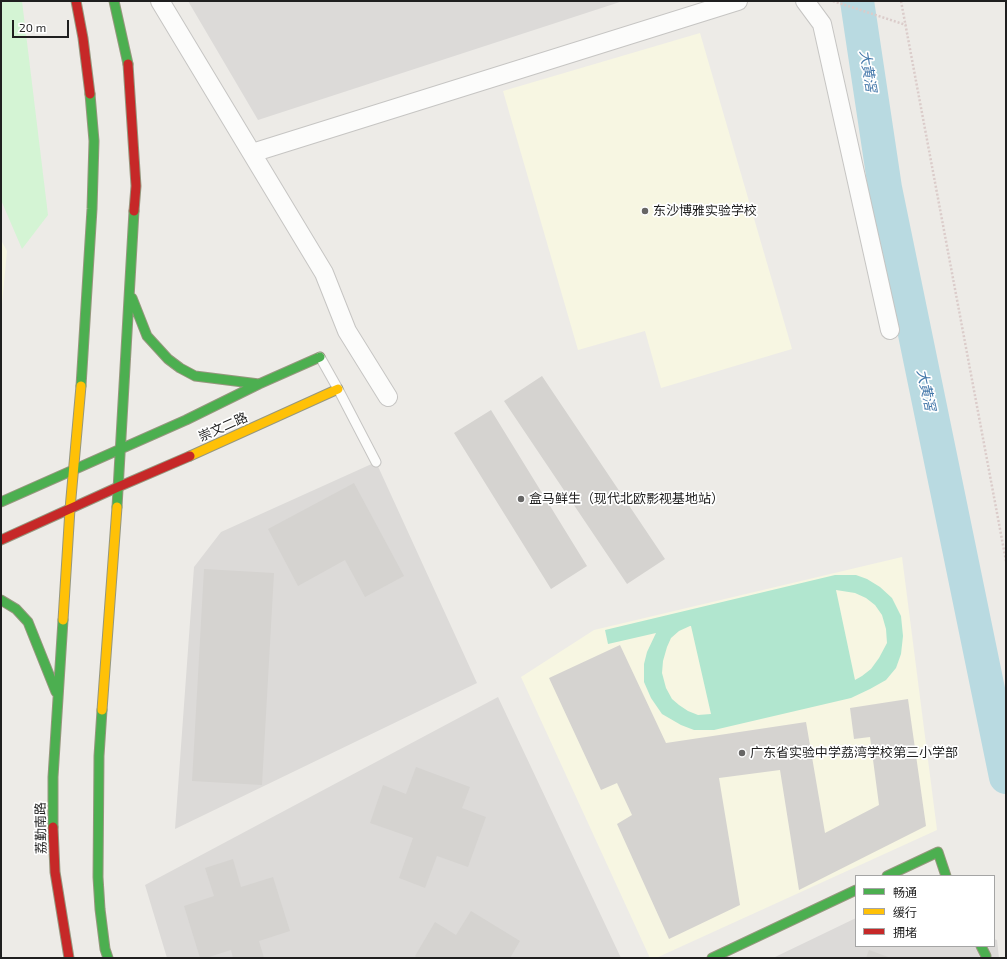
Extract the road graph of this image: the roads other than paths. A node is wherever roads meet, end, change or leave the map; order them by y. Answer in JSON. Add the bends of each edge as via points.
{"nodes":[{"id":1,"x":76,"y":1,"type":"edge"},
{"id":2,"x":114,"y":1,"type":"edge"},
{"id":3,"x":160,"y":1,"type":"edge"},
{"id":4,"x":738,"y":1,"type":"edge"},
{"id":5,"x":805,"y":1,"type":"edge"},
{"id":6,"x":252,"y":153,"type":"junction"},
{"id":7,"x":130,"y":293,"type":"junction"},
{"id":8,"x":890,"y":330,"type":"dead end"},
{"id":9,"x":320,"y":357,"type":"joint"},
{"id":10,"x":259,"y":384,"type":"junction"},
{"id":11,"x":338,"y":388,"type":"junction"},
{"id":12,"x":388,"y":397,"type":"dead end"},
{"id":13,"x":120,"y":449,"type":"junction"},
{"id":14,"x":376,"y":462,"type":"dead end"},
{"id":15,"x":74,"y":469,"type":"junction"},
{"id":16,"x":118,"y":487,"type":"junction"},
{"id":17,"x":1,"y":502,"type":"edge"},
{"id":18,"x":70,"y":509,"type":"junction"},
{"id":19,"x":1,"y":540,"type":"edge"},
{"id":20,"x":1,"y":600,"type":"edge"},
{"id":21,"x":58,"y":697,"type":"junction"},
{"id":22,"x":889,"y":875,"type":"edge"},
{"id":23,"x":946,"y":875,"type":"edge"},
{"id":24,"x":855,"y":890,"type":"edge"},
{"id":25,"x":982,"y":947,"type":"edge"},
{"id":26,"x":986,"y":956,"type":"dead end"},
{"id":27,"x":68,"y":958,"type":"edge"},
{"id":28,"x":108,"y":958,"type":"edge"},
{"id":29,"x":712,"y":958,"type":"edge"}],
"edges":[{"from":1,"to":15,"type":"main road","name":"荔勤南路","via":[[88,75],[94,141]]},
{"from":2,"to":7,"type":"main road","via":[[129,67],[136,186]]},
{"from":3,"to":6,"type":"street"},
{"from":4,"to":6,"type":"street"},
{"from":5,"to":8,"type":"street","via":[[822,24]]},
{"from":6,"to":12,"type":"street","via":[[324,273],[347,331]]},
{"from":7,"to":10,"type":"main road","via":[[147,336],[180,368],[195,376]]},
{"from":7,"to":13,"type":"main road"},
{"from":9,"to":10,"type":"main road","name":"崇文二路"},
{"from":9,"to":11,"type":"lane"},
{"from":10,"to":13,"type":"main road","name":"崇文二路"},
{"from":11,"to":14,"type":"lane"},
{"from":11,"to":16,"type":"main road","name":"崇文二路"},
{"from":13,"to":15,"type":"main road","name":"崇文二路"},
{"from":13,"to":16,"type":"main road"},
{"from":15,"to":17,"type":"main road","name":"崇文二路"},
{"from":15,"to":18,"type":"main road","name":"荔勤南路"},
{"from":16,"to":18,"type":"main road","name":"崇文二路"},
{"from":16,"to":28,"type":"main road","via":[[98,798],[100,909]]},
{"from":18,"to":19,"type":"main road","name":"崇文二路"},
{"from":18,"to":21,"type":"main road","name":"荔勤南路"},
{"from":20,"to":21,"type":"main road","via":[[16,609],[28,622]]},
{"from":21,"to":27,"type":"main road","name":"荔勤南路","via":[[53,825],[55,872]]},
{"from":22,"to":23,"type":"main road","via":[[938,852]]},
{"from":24,"to":29,"type":"main road"},
{"from":25,"to":26,"type":"main road"}]}
